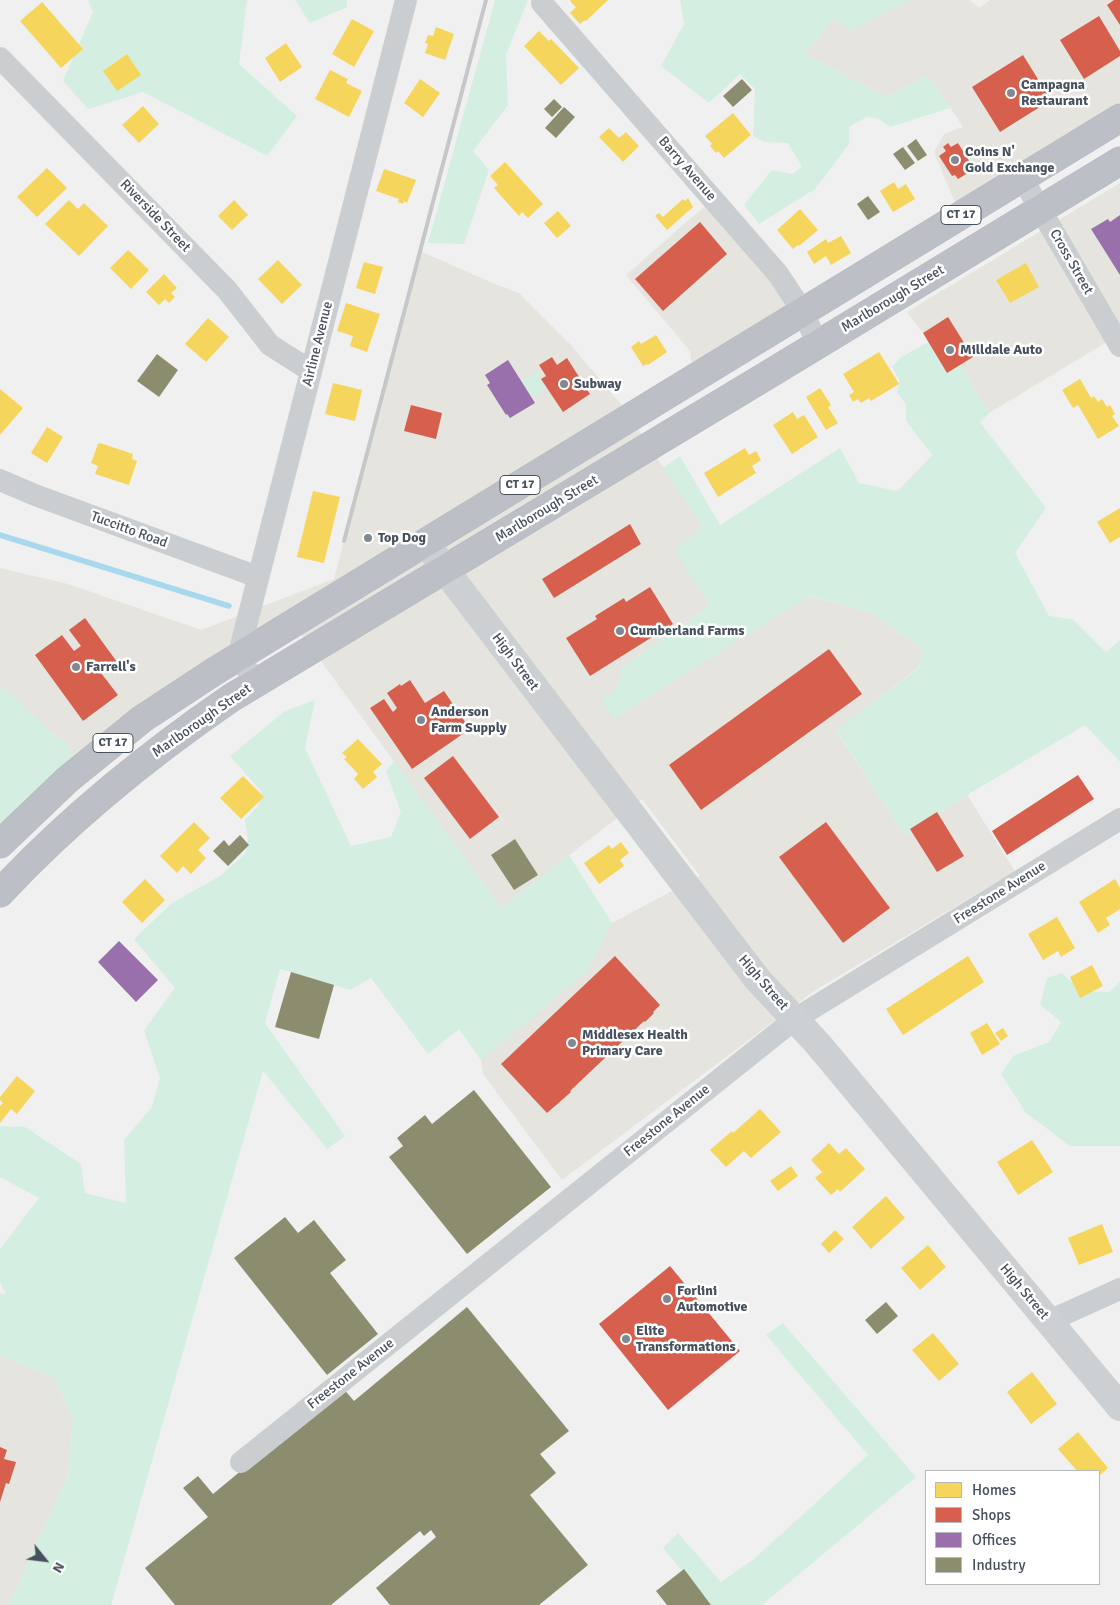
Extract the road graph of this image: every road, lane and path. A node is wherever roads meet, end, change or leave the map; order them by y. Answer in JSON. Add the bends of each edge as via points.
{"nodes":[{"id":1,"x":406,"y":0,"type":"edge"},
{"id":2,"x":542,"y":3,"type":"dead end"},
{"id":3,"x":0,"y":58,"type":"edge"},
{"id":4,"x":1120,"y":118,"type":"edge"},
{"id":5,"x":1120,"y":161,"type":"edge"},
{"id":6,"x":1022,"y":178,"type":"junction"},
{"id":7,"x":1040,"y":209,"type":"junction"},
{"id":8,"x":803,"y":312,"type":"junction"},
{"id":9,"x":818,"y":345,"type":"junction"},
{"id":10,"x":1120,"y":346,"type":"edge"},
{"id":11,"x":311,"y":371,"type":"junction"},
{"id":12,"x":0,"y":480,"type":"edge"},
{"id":13,"x":426,"y":542,"type":"junction"},
{"id":14,"x":445,"y":570,"type":"junction"},
{"id":15,"x":258,"y":578,"type":"junction"},
{"id":16,"x":238,"y":657,"type":"junction"},
{"id":17,"x":257,"y":683,"type":"junction"},
{"id":18,"x":1120,"y":819,"type":"edge"},
{"id":19,"x":0,"y":844,"type":"edge"},
{"id":20,"x":0,"y":893,"type":"edge"},
{"id":21,"x":794,"y":1019,"type":"junction"},
{"id":22,"x":1120,"y":1289,"type":"edge"},
{"id":23,"x":1049,"y":1321,"type":"junction"},
{"id":24,"x":1120,"y":1407,"type":"edge"},
{"id":25,"x":241,"y":1462,"type":"dead end"}],
"edges":[{"from":1,"to":11,"type":"street","name":"Airline Avenue"},
{"from":2,"to":8,"type":"street","name":"Barry Avenue","via":[[778,274]]},
{"from":3,"to":11,"type":"street","name":"Riverside Street","via":[[227,290],[270,344]]},
{"from":4,"to":6,"type":"highway","number":"CT 17"},
{"from":5,"to":7,"type":"highway","name":"Marlborough Street","number":"CT 17"},
{"from":6,"to":7,"type":"street","name":"Cross Street"},
{"from":6,"to":8,"type":"highway","number":"CT 17"},
{"from":7,"to":9,"type":"highway","name":"Marlborough Street","number":"CT 17"},
{"from":7,"to":10,"type":"street","name":"Cross Street"},
{"from":8,"to":9,"type":"street","name":"Barry Avenue"},
{"from":8,"to":13,"type":"highway","number":"CT 17"},
{"from":9,"to":14,"type":"highway","name":"Marlborough Street","number":"CT 17"},
{"from":11,"to":15,"type":"street","name":"Airline Avenue"},
{"from":12,"to":15,"type":"street","name":"Tuccitto Road"},
{"from":13,"to":14,"type":"street","name":"High Street"},
{"from":13,"to":16,"type":"highway","number":"CT 17"},
{"from":14,"to":17,"type":"highway","name":"Marlborough Street","number":"CT 17"},
{"from":14,"to":21,"type":"street","name":"High Street","via":[[758,980]]},
{"from":15,"to":16,"type":"street","name":"Airline Avenue"},
{"from":16,"to":17,"type":"street"},
{"from":16,"to":19,"type":"highway","number":"CT 17","via":[[142,719],[67,780]]},
{"from":17,"to":20,"type":"highway","name":"Marlborough Street","number":"CT 17","via":[[163,746],[90,804]]},
{"from":18,"to":21,"type":"street","name":"Freestone Avenue"},
{"from":21,"to":23,"type":"street","name":"High Street"},
{"from":21,"to":25,"type":"street","name":"Freestone Avenue"},
{"from":22,"to":23,"type":"street"},
{"from":23,"to":24,"type":"street","name":"High Street"}]}
